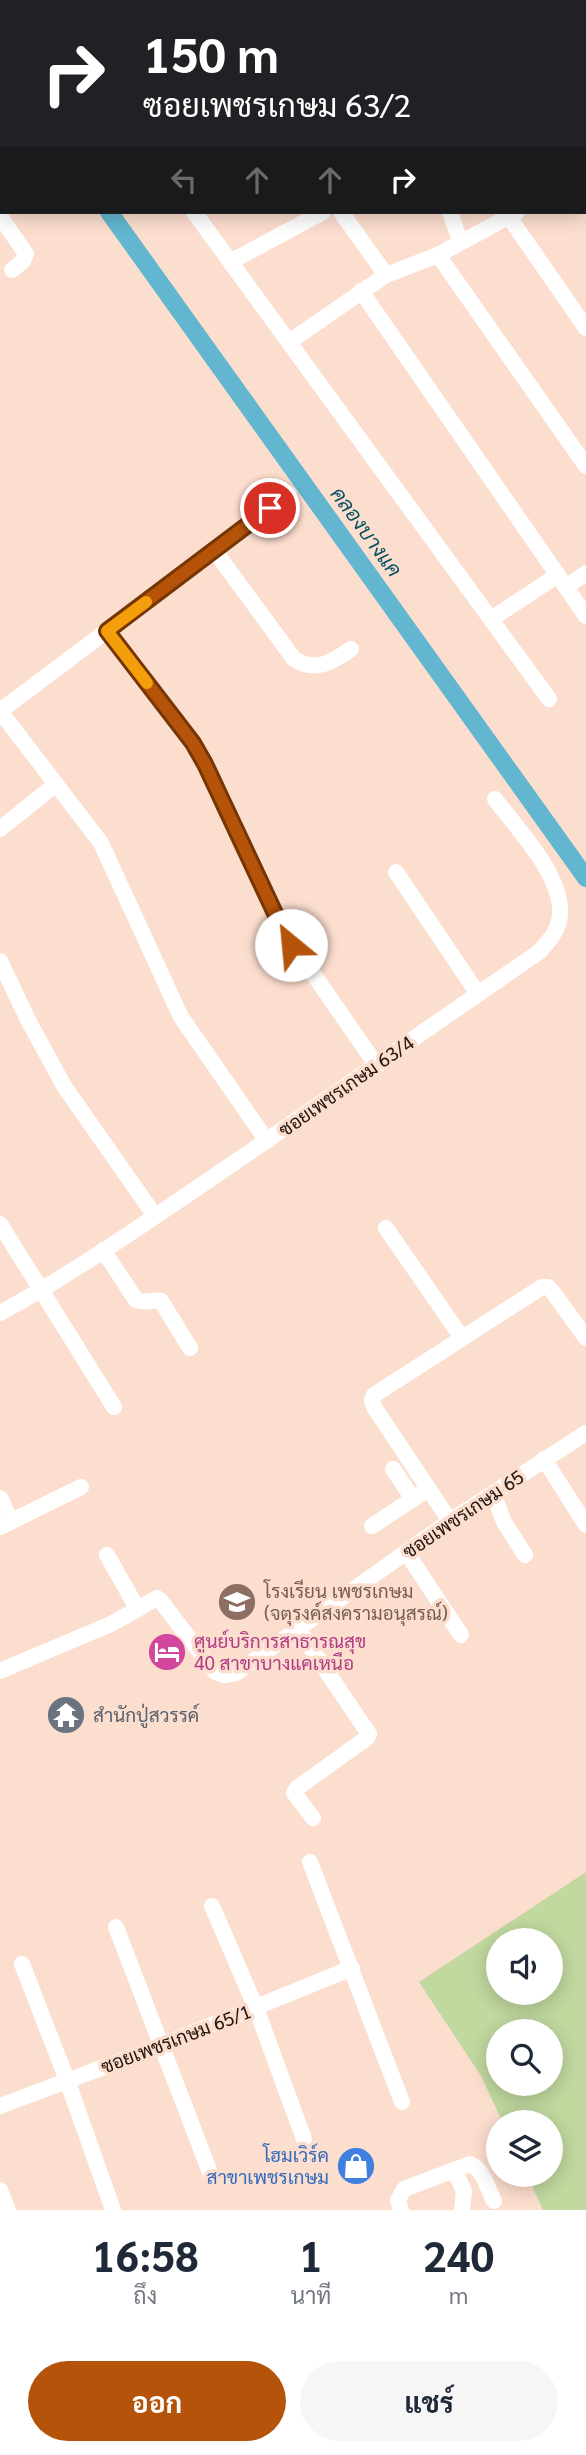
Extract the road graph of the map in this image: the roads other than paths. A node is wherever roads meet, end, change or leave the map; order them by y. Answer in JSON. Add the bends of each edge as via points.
{"nodes":[{"id":1,"x":195,"y":214,"type":"edge"},
{"id":2,"x":319,"y":214,"type":"edge"},
{"id":3,"x":342,"y":214,"type":"edge"},
{"id":4,"x":451,"y":214,"type":"edge"},
{"id":5,"x":513,"y":214,"type":"edge"},
{"id":6,"x":0,"y":216,"type":"edge"},
{"id":7,"x":460,"y":241,"type":"junction"},
{"id":8,"x":438,"y":255,"type":"junction"},
{"id":9,"x":230,"y":262,"type":"junction"},
{"id":10,"x":12,"y":270,"type":"dead end"},
{"id":11,"x":386,"y":275,"type":"junction"},
{"id":12,"x":362,"y":290,"type":"junction"},
{"id":13,"x":586,"y":328,"type":"edge"},
{"id":14,"x":289,"y":342,"type":"junction"},
{"id":15,"x":586,"y":466,"type":"edge"},
{"id":16,"x":289,"y":494,"type":"dead end"},
{"id":17,"x":214,"y":550,"type":"junction"},
{"id":18,"x":586,"y":573,"type":"edge"},
{"id":19,"x":562,"y":581,"type":"junction"},
{"id":20,"x":586,"y":616,"type":"edge"},
{"id":21,"x":491,"y":619,"type":"junction"},
{"id":22,"x":107,"y":631,"type":"junction"},
{"id":23,"x":351,"y":649,"type":"dead end"},
{"id":24,"x":549,"y":699,"type":"dead end"},
{"id":25,"x":0,"y":711,"type":"edge"},
{"id":26,"x":56,"y":784,"type":"junction"},
{"id":27,"x":495,"y":799,"type":"dead end"},
{"id":28,"x":0,"y":829,"type":"edge"},
{"id":29,"x":396,"y":872,"type":"dead end"},
{"id":30,"x":0,"y":961,"type":"edge"},
{"id":31,"x":478,"y":994,"type":"junction"},
{"id":32,"x":377,"y":1066,"type":"junction"},
{"id":33,"x":267,"y":1141,"type":"junction"},
{"id":34,"x":155,"y":1216,"type":"junction"},
{"id":35,"x":0,"y":1224,"type":"edge"},
{"id":36,"x":386,"y":1228,"type":"dead end"},
{"id":37,"x":103,"y":1250,"type":"junction"},
{"id":38,"x":42,"y":1290,"type":"junction"},
{"id":39,"x":0,"y":1313,"type":"edge"},
{"id":40,"x":462,"y":1338,"type":"junction"},
{"id":41,"x":586,"y":1338,"type":"edge"},
{"id":42,"x":190,"y":1348,"type":"dead end"},
{"id":43,"x":114,"y":1407,"type":"dead end"},
{"id":44,"x":586,"y":1433,"type":"edge"},
{"id":45,"x":544,"y":1459,"type":"junction"},
{"id":46,"x":393,"y":1469,"type":"dead end"},
{"id":47,"x":81,"y":1487,"type":"dead end"},
{"id":48,"x":428,"y":1489,"type":"junction"},
{"id":49,"x":491,"y":1495,"type":"junction"},
{"id":50,"x":0,"y":1498,"type":"edge"},
{"id":51,"x":413,"y":1499,"type":"junction"},
{"id":52,"x":450,"y":1521,"type":"junction"},
{"id":53,"x":6,"y":1524,"type":"edge"},
{"id":54,"x":586,"y":1525,"type":"edge"},
{"id":55,"x":372,"y":1526,"type":"dead end"},
{"id":56,"x":406,"y":1552,"type":"junction"},
{"id":57,"x":107,"y":1555,"type":"dead end"},
{"id":58,"x":525,"y":1555,"type":"dead end"},
{"id":59,"x":137,"y":1608,"type":"junction"},
{"id":60,"x":298,"y":1629,"type":"junction"},
{"id":61,"x":461,"y":1635,"type":"dead end"},
{"id":62,"x":0,"y":1671,"type":"edge"},
{"id":63,"x":313,"y":1818,"type":"dead end"},
{"id":64,"x":310,"y":1861,"type":"dead end"},
{"id":65,"x":212,"y":1906,"type":"dead end"},
{"id":66,"x":116,"y":1927,"type":"dead end"},
{"id":67,"x":22,"y":1964,"type":"dead end"},
{"id":68,"x":352,"y":1968,"type":"junction"},
{"id":69,"x":256,"y":2008,"type":"junction"},
{"id":70,"x":160,"y":2046,"type":"junction"},
{"id":71,"x":67,"y":2080,"type":"junction"},
{"id":72,"x":402,"y":2102,"type":"dead end"},
{"id":73,"x":0,"y":2106,"type":"edge"},
{"id":74,"x":304,"y":2139,"type":"dead end"},
{"id":75,"x":454,"y":2170,"type":"junction"},
{"id":76,"x":211,"y":2175,"type":"dead end"},
{"id":77,"x":0,"y":2190,"type":"edge"},
{"id":78,"x":494,"y":2201,"type":"dead end"},
{"id":79,"x":8,"y":2210,"type":"edge"},
{"id":80,"x":113,"y":2210,"type":"edge"},
{"id":81,"x":401,"y":2210,"type":"edge"},
{"id":82,"x":462,"y":2210,"type":"edge"}],
"edges":[{"from":1,"to":9,"type":"street"},
{"from":2,"to":9,"type":"street"},
{"from":3,"to":11,"type":"street"},
{"from":4,"to":7,"type":"street"},
{"from":5,"to":7,"type":"street"},
{"from":5,"to":13,"type":"street"},
{"from":6,"to":10,"type":"street","via":[[26,254]]},
{"from":7,"to":8,"type":"street"},
{"from":8,"to":11,"type":"street"},
{"from":8,"to":15,"type":"street"},
{"from":9,"to":14,"type":"street"},
{"from":11,"to":12,"type":"street"},
{"from":12,"to":14,"type":"street"},
{"from":12,"to":19,"type":"street"},
{"from":14,"to":21,"type":"street"},
{"from":16,"to":17,"type":"street"},
{"from":17,"to":22,"type":"street"},
{"from":17,"to":23,"type":"street","via":[[294,659],[317,667]]},
{"from":18,"to":19,"type":"street"},
{"from":19,"to":20,"type":"street"},
{"from":19,"to":21,"type":"street"},
{"from":21,"to":24,"type":"street"},
{"from":22,"to":25,"type":"street"},
{"from":22,"to":32,"type":"street","via":[[193,743],[281,926]]},
{"from":25,"to":26,"type":"street"},
{"from":26,"to":28,"type":"street"},
{"from":26,"to":33,"type":"street","via":[[101,843],[181,1017]]},
{"from":27,"to":31,"type":"street","name":"ซอยเพชรเกษม 63/4","via":[[548,871],[560,915],[552,938],[539,952]]},
{"from":29,"to":31,"type":"street"},
{"from":30,"to":34,"type":"street","via":[[64,1086]]},
{"from":31,"to":32,"type":"street","name":"ซอยเพชรเกษม 63/4"},
{"from":32,"to":33,"type":"street","name":"ซอยเพชรเกษม 63/4"},
{"from":33,"to":34,"type":"street","name":"ซอยเพชรเกษม 63/4"},
{"from":34,"to":37,"type":"street","name":"ซอยเพชรเกษม 63/4"},
{"from":35,"to":38,"type":"street"},
{"from":36,"to":40,"type":"street"},
{"from":37,"to":38,"type":"street","name":"ซอยเพชรเกษม 63/4"},
{"from":37,"to":42,"type":"street","via":[[136,1300],[161,1301]]},
{"from":38,"to":39,"type":"street","name":"ซอยเพชรเกษม 63/4"},
{"from":38,"to":43,"type":"street"},
{"from":40,"to":41,"type":"street","via":[[548,1287]]},
{"from":40,"to":48,"type":"street","via":[[372,1400]]},
{"from":44,"to":45,"type":"street","name":"ซอยเพชรเกษม 65"},
{"from":45,"to":49,"type":"street","name":"ซอยเพชรเกษม 65"},
{"from":45,"to":54,"type":"street"},
{"from":46,"to":51,"type":"street"},
{"from":47,"to":53,"type":"street"},
{"from":48,"to":51,"type":"street"},
{"from":48,"to":52,"type":"street"},
{"from":49,"to":52,"type":"street","name":"ซอยเพชรเกษม 65"},
{"from":49,"to":58,"type":"street"},
{"from":50,"to":53,"type":"street"},
{"from":51,"to":55,"type":"street"},
{"from":52,"to":56,"type":"street","name":"ซอยเพชรเกษม 65"},
{"from":56,"to":60,"type":"street","name":"ซอยเพชรเกษม 65"},
{"from":56,"to":61,"type":"street"},
{"from":57,"to":59,"type":"street"},
{"from":59,"to":60,"type":"street","name":"ซอยเพชรเกษม 65","via":[[154,1598],[160,1600],[215,1672],[224,1675],[236,1673]]},
{"from":59,"to":62,"type":"street","name":"ซอยเพชรเกษม 65","via":[[111,1624]]},
{"from":60,"to":63,"type":"street","via":[[369,1734],[297,1788],[297,1799]]},
{"from":64,"to":68,"type":"street"},
{"from":65,"to":69,"type":"street"},
{"from":66,"to":70,"type":"street"},
{"from":67,"to":71,"type":"street"},
{"from":68,"to":69,"type":"street","name":"ซอยเพชรเกษม 65/1"},
{"from":68,"to":72,"type":"street"},
{"from":69,"to":70,"type":"street","name":"ซอยเพชรเกษม 65/1"},
{"from":69,"to":74,"type":"street"},
{"from":70,"to":71,"type":"street","name":"ซอยเพชรเกษม 65/1"},
{"from":70,"to":76,"type":"street"},
{"from":71,"to":73,"type":"street","name":"ซอยเพชรเกษม 65/1"},
{"from":71,"to":80,"type":"street"},
{"from":75,"to":78,"type":"street","via":[[475,2165]]},
{"from":75,"to":81,"type":"street","via":[[404,2189],[398,2200]]},
{"from":75,"to":82,"type":"street","via":[[464,2191]]},
{"from":77,"to":79,"type":"street"}]}
